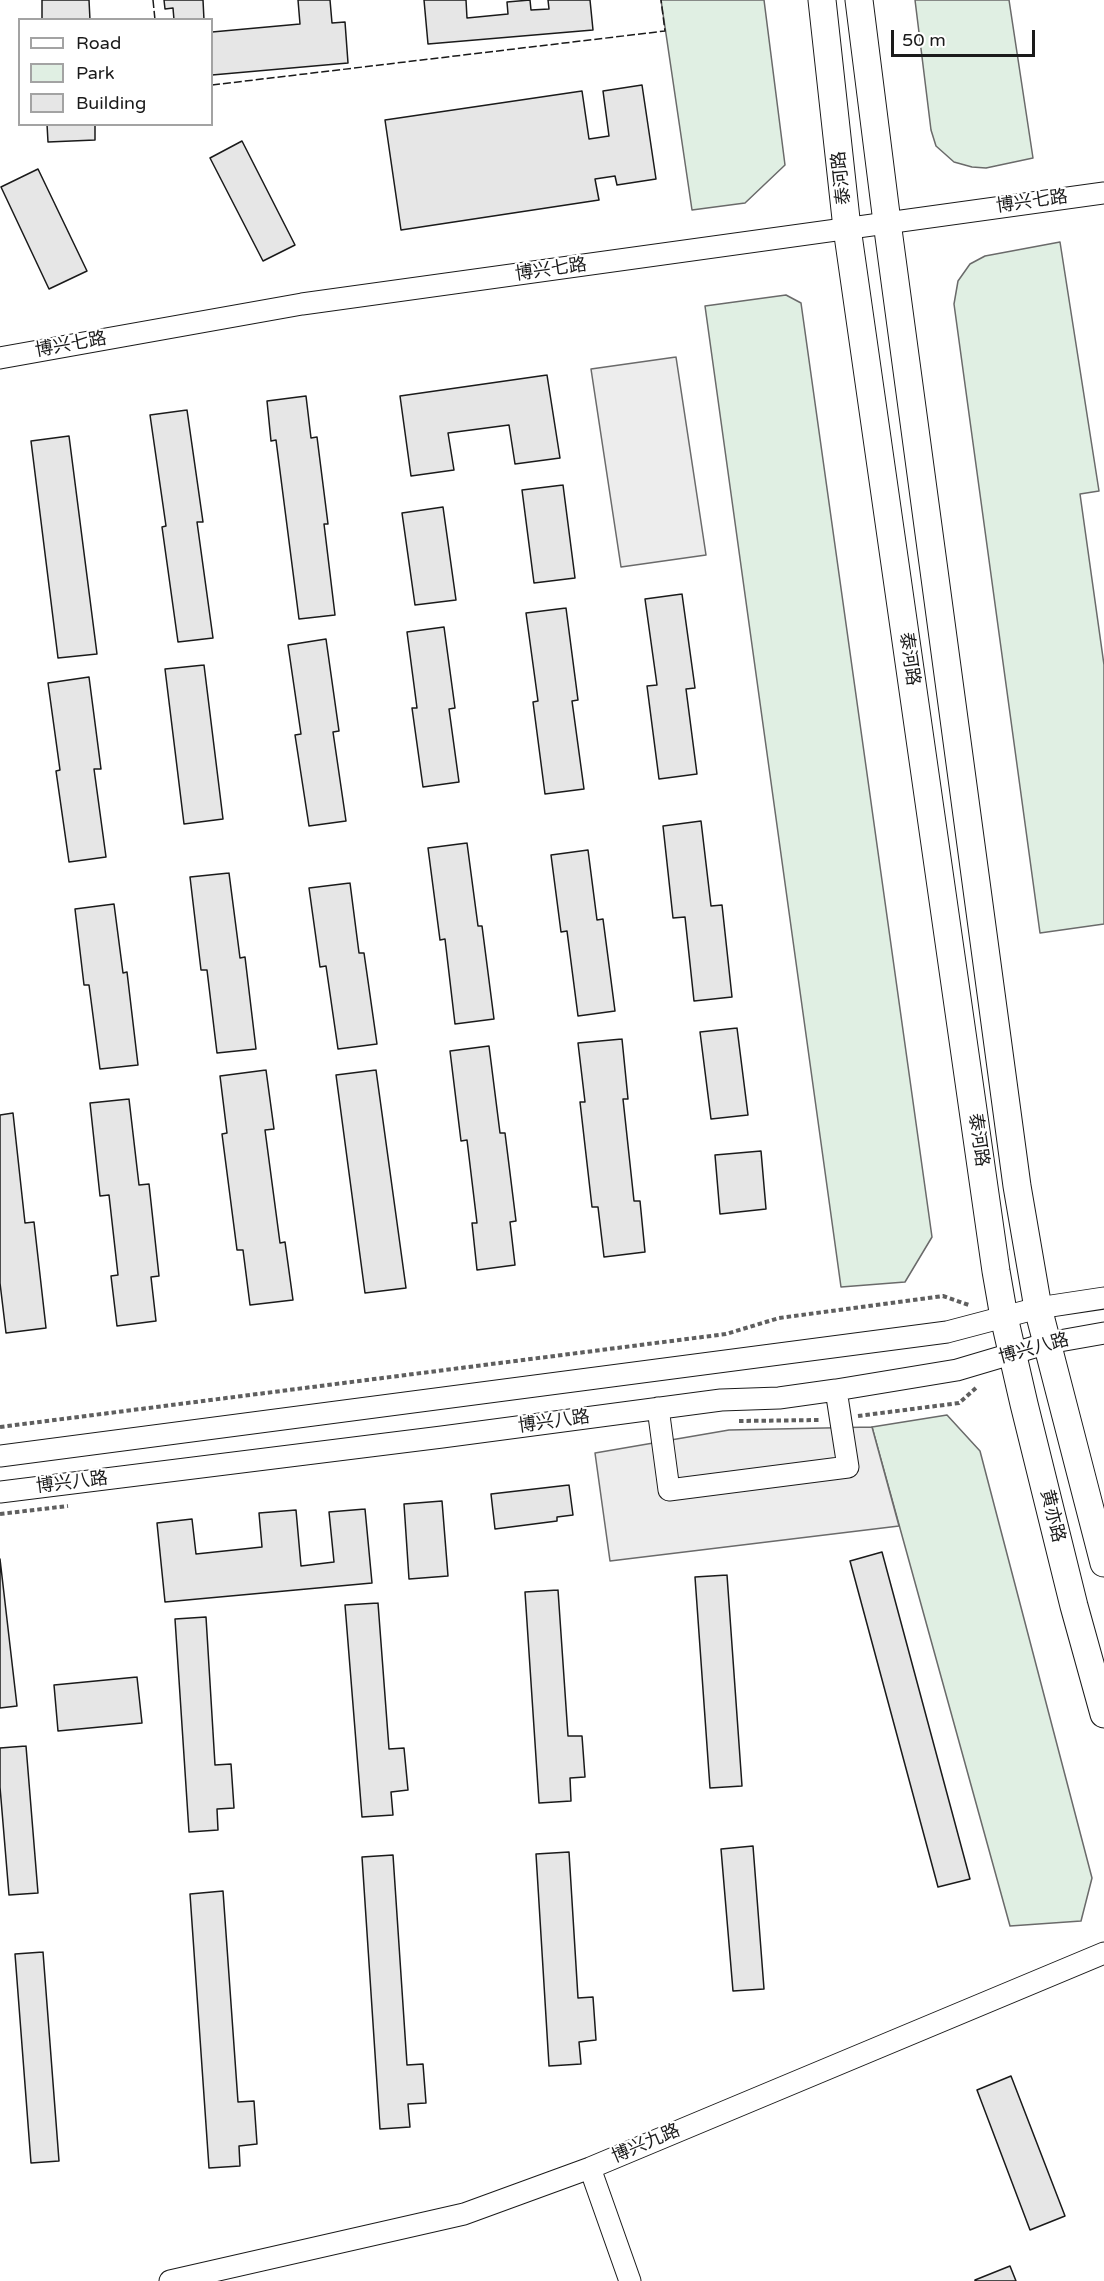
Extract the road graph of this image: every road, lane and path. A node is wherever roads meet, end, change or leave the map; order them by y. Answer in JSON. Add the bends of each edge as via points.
{"nodes":[{"id":1,"x":822,"y":0,"type":"edge"},
{"id":2,"x":859,"y":0,"type":"edge"},
{"id":3,"x":1104,"y":192,"type":"edge"},
{"id":4,"x":887,"y":222,"type":"junction"},
{"id":5,"x":848,"y":228,"type":"junction"},
{"id":6,"x":0,"y":358,"type":"edge"},
{"id":7,"x":1104,"y":1298,"type":"edge"},
{"id":8,"x":1038,"y":1308,"type":"junction"},
{"id":9,"x":1004,"y":1317,"type":"junction"},
{"id":10,"x":1104,"y":1333,"type":"edge"},
{"id":11,"x":1048,"y":1343,"type":"junction"},
{"id":12,"x":1013,"y":1355,"type":"junction"},
{"id":13,"x":980,"y":1384,"type":"dead end"},
{"id":14,"x":836,"y":1390,"type":"junction"},
{"id":15,"x":658,"y":1408,"type":"junction"},
{"id":16,"x":840,"y":1418,"type":"junction"},
{"id":17,"x":727,"y":1421,"type":"dead end"},
{"id":18,"x":0,"y":1427,"type":"edge"},
{"id":19,"x":0,"y":1456,"type":"edge"},
{"id":20,"x":0,"y":1492,"type":"edge"},
{"id":21,"x":71,"y":1505,"type":"dead end"},
{"id":22,"x":0,"y":1514,"type":"edge"},
{"id":23,"x":1104,"y":1563,"type":"edge"},
{"id":24,"x":1104,"y":1714,"type":"edge"},
{"id":25,"x":1104,"y":1953,"type":"edge"},
{"id":26,"x":590,"y":2168,"type":"junction"},
{"id":27,"x":170,"y":2281,"type":"edge"},
{"id":28,"x":630,"y":2281,"type":"edge"}],
"edges":[{"from":1,"to":5,"type":"main road","name":"泰河路"},
{"from":2,"to":4,"type":"main road","name":"泰河路"},
{"from":3,"to":4,"type":"street","name":"博兴七路"},
{"from":4,"to":5,"type":"street","name":"博兴七路"},
{"from":4,"to":8,"type":"main road","name":"泰河路","via":[[1017,1186]]},
{"from":5,"to":6,"type":"street","name":"博兴七路","via":[[302,304]]},
{"from":5,"to":9,"type":"main road","name":"泰河路"},
{"from":7,"to":8,"type":"street","name":"博兴八路"},
{"from":8,"to":9,"type":"street","name":"博兴八路"},
{"from":8,"to":11,"type":"main road"},
{"from":9,"to":12,"type":"main road","name":"黄亦路"},
{"from":9,"to":18,"type":"path","via":[[943,1296],[778,1318],[714,1336]]},
{"from":9,"to":19,"type":"street","name":"博兴八路","via":[[946,1332]]},
{"from":10,"to":11,"type":"street","name":"博兴八路"},
{"from":11,"to":12,"type":"street","name":"博兴八路"},
{"from":11,"to":23,"type":"main road"},
{"from":12,"to":14,"type":"street","name":"博兴八路","via":[[957,1370]]},
{"from":12,"to":24,"type":"main road","name":"黄亦路"},
{"from":13,"to":16,"type":"path","via":[[959,1403]]},
{"from":14,"to":15,"type":"street","name":"博兴八路"},
{"from":14,"to":16,"type":"street"},
{"from":15,"to":16,"type":"street","via":[[669,1490],[848,1467]]},
{"from":15,"to":20,"type":"street","name":"博兴八路"},
{"from":16,"to":17,"type":"path"},
{"from":21,"to":22,"type":"path"},
{"from":25,"to":26,"type":"street","name":"博兴九路"},
{"from":26,"to":27,"type":"street","name":"博兴九路","via":[[464,2214]]},
{"from":26,"to":28,"type":"street"}]}
